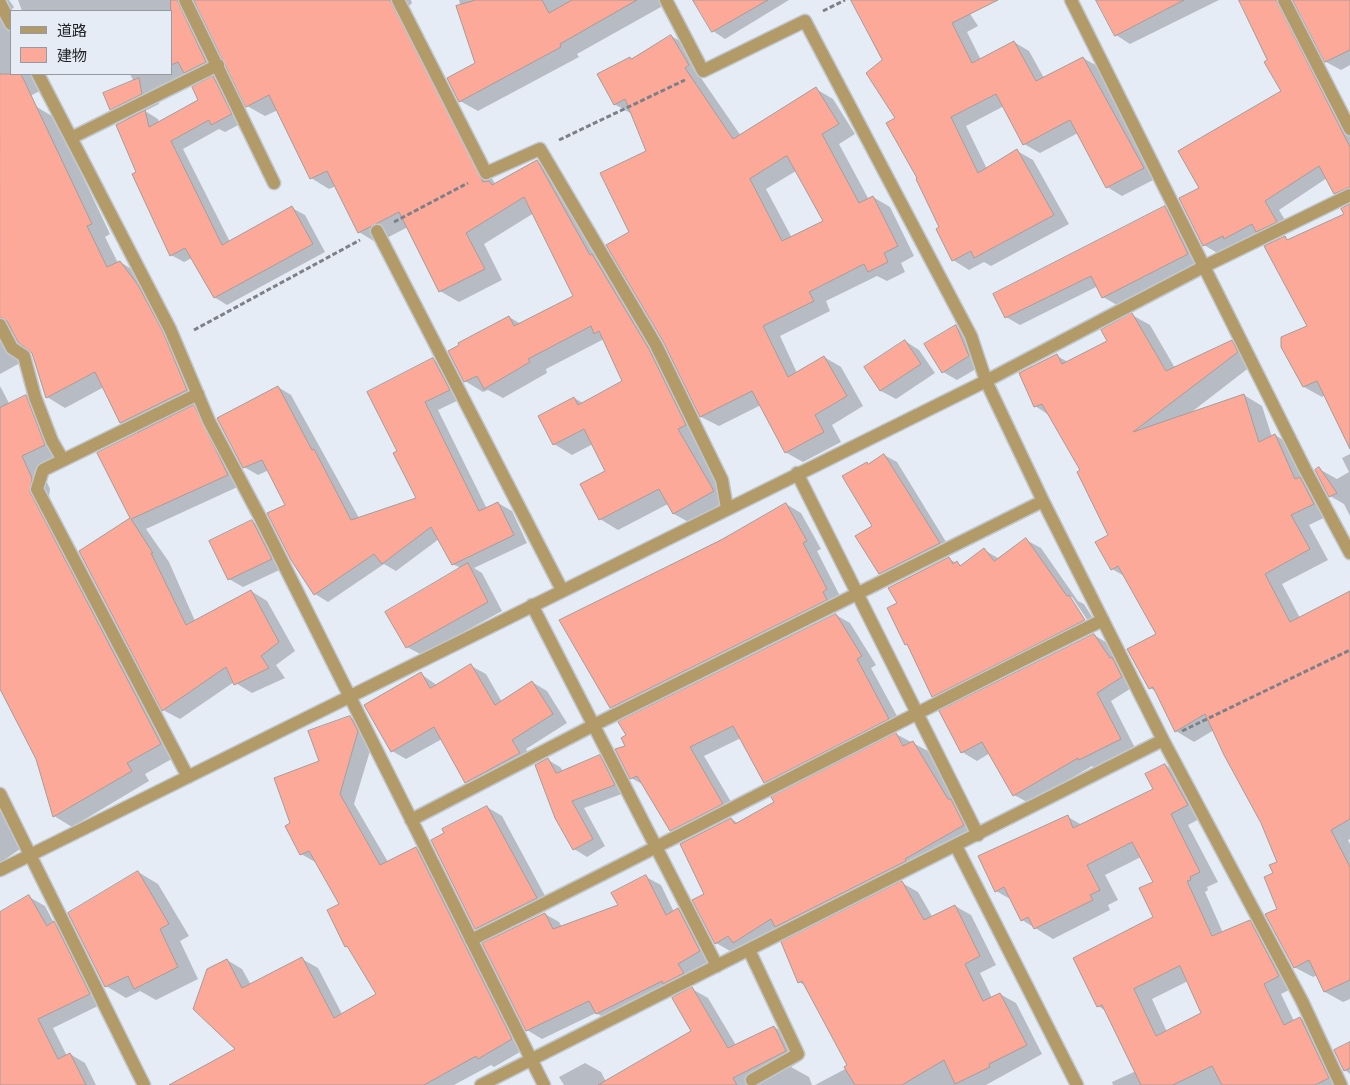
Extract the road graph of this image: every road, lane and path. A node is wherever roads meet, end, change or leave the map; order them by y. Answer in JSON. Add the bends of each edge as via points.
{"nodes":[{"id":1,"x":185,"y":0,"type":"edge"},
{"id":2,"x":398,"y":0,"type":"edge"},
{"id":3,"x":666,"y":0,"type":"edge"},
{"id":4,"x":1071,"y":0,"type":"edge"},
{"id":5,"x":1284,"y":0,"type":"edge"},
{"id":6,"x":0,"y":3,"type":"edge"},
{"id":7,"x":10,"y":22,"type":"edge"},
{"id":8,"x":218,"y":65,"type":"junction"},
{"id":9,"x":703,"y":71,"type":"junction"},
{"id":10,"x":39,"y":75,"type":"edge"},
{"id":11,"x":1350,"y":129,"type":"edge"},
{"id":12,"x":71,"y":138,"type":"junction"},
{"id":13,"x":540,"y":149,"type":"junction"},
{"id":14,"x":486,"y":173,"type":"junction"},
{"id":15,"x":274,"y":183,"type":"dead end"},
{"id":16,"x":1350,"y":195,"type":"edge"},
{"id":17,"x":377,"y":231,"type":"junction"},
{"id":18,"x":1204,"y":267,"type":"junction"},
{"id":19,"x":0,"y":324,"type":"edge"},
{"id":20,"x":175,"y":340,"type":"junction"},
{"id":21,"x":986,"y":381,"type":"junction"},
{"id":22,"x":198,"y":394,"type":"junction"},
{"id":23,"x":63,"y":460,"type":"junction"},
{"id":24,"x":796,"y":473,"type":"junction"},
{"id":25,"x":1043,"y":501,"type":"junction"},
{"id":26,"x":727,"y":508,"type":"junction"},
{"id":27,"x":1350,"y":553,"type":"edge"},
{"id":28,"x":562,"y":590,"type":"junction"},
{"id":29,"x":857,"y":594,"type":"junction"},
{"id":30,"x":532,"y":605,"type":"junction"},
{"id":31,"x":1103,"y":620,"type":"junction"},
{"id":32,"x":1350,"y":650,"type":"edge"},
{"id":33,"x":349,"y":696,"type":"junction"},
{"id":34,"x":916,"y":712,"type":"junction"},
{"id":35,"x":594,"y":725,"type":"junction"},
{"id":36,"x":1163,"y":740,"type":"junction"},
{"id":37,"x":188,"y":777,"type":"junction"},
{"id":38,"x":0,"y":794,"type":"edge"},
{"id":39,"x":411,"y":820,"type":"junction"},
{"id":40,"x":978,"y":835,"type":"junction"},
{"id":41,"x":956,"y":846,"type":"junction"},
{"id":42,"x":657,"y":848,"type":"junction"},
{"id":43,"x":31,"y":854,"type":"junction"},
{"id":44,"x":0,"y":870,"type":"edge"},
{"id":45,"x":471,"y":940,"type":"junction"},
{"id":46,"x":749,"y":950,"type":"junction"},
{"id":47,"x":717,"y":966,"type":"junction"},
{"id":48,"x":531,"y":1059,"type":"junction"},
{"id":49,"x":752,"y":1080,"type":"dead end"},
{"id":50,"x":144,"y":1085,"type":"edge"},
{"id":51,"x":481,"y":1085,"type":"edge"},
{"id":52,"x":544,"y":1085,"type":"edge"},
{"id":53,"x":1077,"y":1085,"type":"edge"},
{"id":54,"x":1340,"y":1085,"type":"edge"}],
"edges":[{"from":1,"to":8,"type":"street"},
{"from":2,"to":14,"type":"street"},
{"from":3,"to":9,"type":"street"},
{"from":4,"to":18,"type":"street"},
{"from":5,"to":11,"type":"street"},
{"from":6,"to":7,"type":"street"},
{"from":8,"to":12,"type":"street"},
{"from":8,"to":15,"type":"street"},
{"from":9,"to":13,"type":"path"},
{"from":9,"to":21,"type":"street","via":[[805,21],[971,336]]},
{"from":10,"to":12,"type":"street"},
{"from":12,"to":20,"type":"street"},
{"from":13,"to":14,"type":"street"},
{"from":13,"to":26,"type":"street","via":[[656,345],[722,480]]},
{"from":14,"to":17,"type":"path"},
{"from":16,"to":18,"type":"street"},
{"from":17,"to":20,"type":"path"},
{"from":17,"to":28,"type":"street"},
{"from":18,"to":21,"type":"street"},
{"from":18,"to":27,"type":"street"},
{"from":19,"to":23,"type":"street","via":[[12,348],[24,356],[35,397]]},
{"from":20,"to":22,"type":"street"},
{"from":21,"to":24,"type":"street"},
{"from":21,"to":25,"type":"street"},
{"from":22,"to":23,"type":"street"},
{"from":22,"to":33,"type":"street"},
{"from":23,"to":37,"type":"street","via":[[43,470],[37,489]]},
{"from":24,"to":26,"type":"street"},
{"from":24,"to":29,"type":"street"},
{"from":25,"to":29,"type":"street"},
{"from":25,"to":31,"type":"street"},
{"from":26,"to":28,"type":"street"},
{"from":28,"to":30,"type":"street"},
{"from":29,"to":34,"type":"street"},
{"from":29,"to":35,"type":"street"},
{"from":30,"to":33,"type":"street"},
{"from":30,"to":35,"type":"street"},
{"from":31,"to":34,"type":"street"},
{"from":31,"to":36,"type":"street"},
{"from":32,"to":36,"type":"path"},
{"from":33,"to":37,"type":"street"},
{"from":33,"to":39,"type":"street"},
{"from":34,"to":40,"type":"street"},
{"from":34,"to":42,"type":"street"},
{"from":35,"to":39,"type":"street"},
{"from":35,"to":42,"type":"street"},
{"from":36,"to":40,"type":"street"},
{"from":36,"to":54,"type":"street","via":[[1302,1001]]},
{"from":37,"to":43,"type":"street"},
{"from":38,"to":43,"type":"street"},
{"from":39,"to":45,"type":"street"},
{"from":40,"to":41,"type":"street"},
{"from":41,"to":46,"type":"street"},
{"from":41,"to":53,"type":"street"},
{"from":42,"to":45,"type":"street"},
{"from":42,"to":47,"type":"street"},
{"from":43,"to":44,"type":"street"},
{"from":43,"to":50,"type":"street"},
{"from":45,"to":48,"type":"street"},
{"from":46,"to":47,"type":"street"},
{"from":46,"to":49,"type":"street","via":[[798,1054]]},
{"from":47,"to":48,"type":"street"},
{"from":48,"to":51,"type":"street"},
{"from":48,"to":52,"type":"street"}]}
